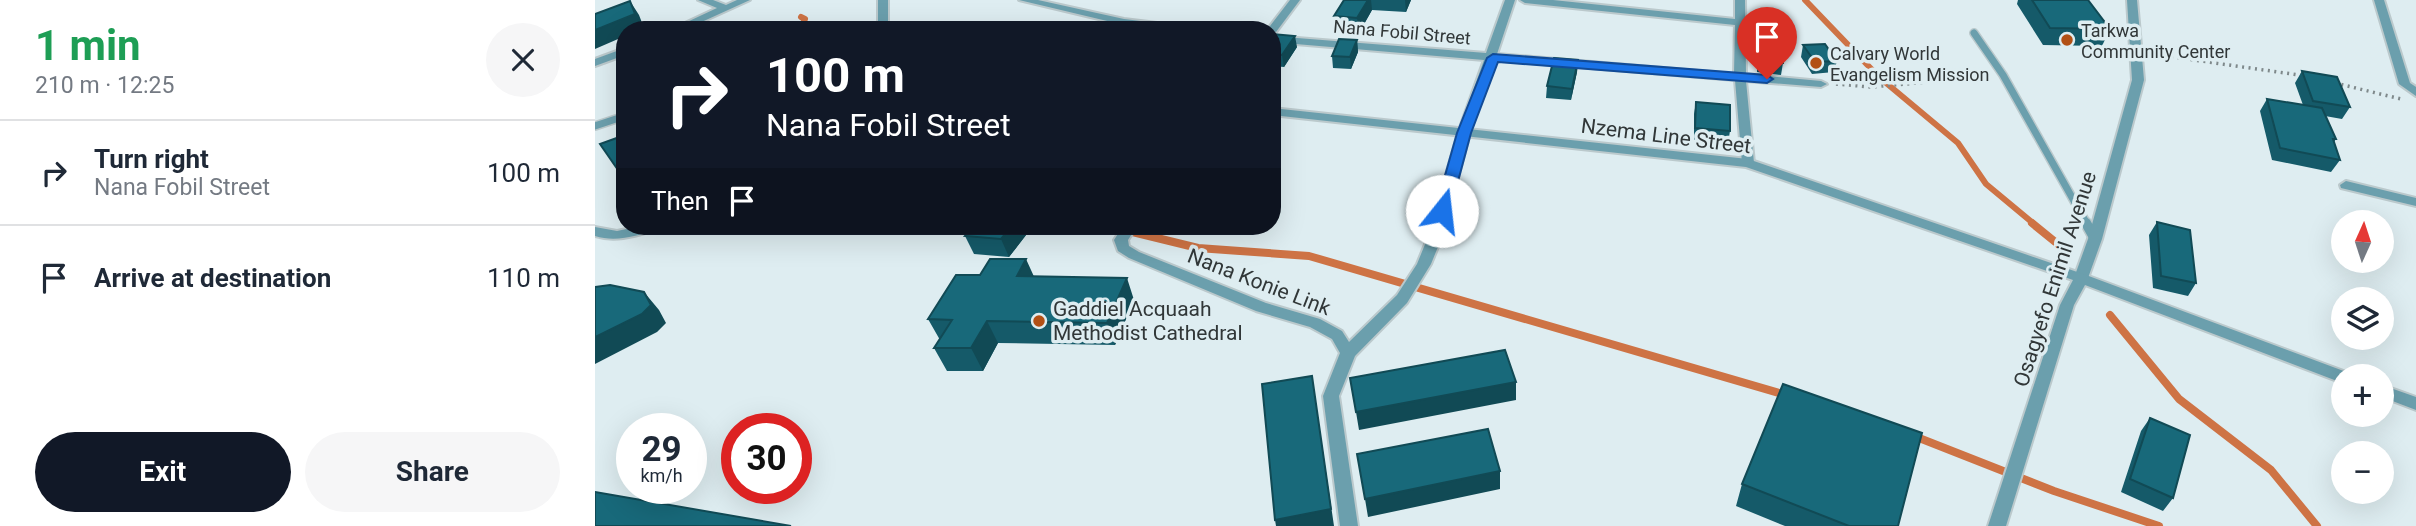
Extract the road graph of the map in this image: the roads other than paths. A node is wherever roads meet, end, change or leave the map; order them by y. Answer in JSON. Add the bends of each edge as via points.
{"nodes":[{"id":1,"x":703,"y":0,"type":"edge"},
{"id":2,"x":745,"y":0,"type":"edge"},
{"id":3,"x":883,"y":0,"type":"edge"},
{"id":4,"x":1024,"y":0,"type":"edge"},
{"id":5,"x":1051,"y":0,"type":"edge"},
{"id":6,"x":1295,"y":0,"type":"edge"},
{"id":7,"x":1510,"y":0,"type":"edge"},
{"id":8,"x":1525,"y":0,"type":"edge"},
{"id":9,"x":1740,"y":0,"type":"edge"},
{"id":10,"x":2132,"y":0,"type":"edge"},
{"id":11,"x":2379,"y":0,"type":"edge"},
{"id":12,"x":1041,"y":6,"type":"junction"},
{"id":13,"x":726,"y":8,"type":"junction"},
{"id":14,"x":696,"y":21,"type":"edge"},
{"id":15,"x":883,"y":21,"type":"edge"},
{"id":16,"x":1120,"y":21,"type":"edge"},
{"id":17,"x":1279,"y":21,"type":"edge"},
{"id":18,"x":1741,"y":23,"type":"junction"},
{"id":19,"x":1974,"y":33,"type":"dead end"},
{"id":20,"x":1281,"y":40,"type":"edge"},
{"id":21,"x":616,"y":55,"type":"edge"},
{"id":22,"x":1493,"y":58,"type":"junction"},
{"id":23,"x":595,"y":63,"type":"edge"},
{"id":24,"x":1740,"y":77,"type":"junction"},
{"id":25,"x":1821,"y":84,"type":"road end"},
{"id":26,"x":2416,"y":93,"type":"edge"},
{"id":27,"x":1281,"y":112,"type":"edge"},
{"id":28,"x":616,"y":119,"type":"edge"},
{"id":29,"x":595,"y":126,"type":"edge"},
{"id":30,"x":1464,"y":133,"type":"junction"},
{"id":31,"x":1748,"y":163,"type":"junction"},
{"id":32,"x":2346,"y":185,"type":"dead end"},
{"id":33,"x":2416,"y":202,"type":"edge"},
{"id":34,"x":595,"y":230,"type":"edge"},
{"id":35,"x":616,"y":234,"type":"edge"},
{"id":36,"x":1125,"y":235,"type":"edge"},
{"id":37,"x":2095,"y":239,"type":"junction"},
{"id":38,"x":2081,"y":278,"type":"junction"},
{"id":39,"x":1348,"y":353,"type":"junction"},
{"id":40,"x":2331,"y":372,"type":"edge"},
{"id":41,"x":2394,"y":396,"type":"edge"},
{"id":42,"x":2416,"y":404,"type":"edge"},
{"id":43,"x":1349,"y":526,"type":"edge"},
{"id":44,"x":1997,"y":526,"type":"edge"}],
"edges":[{"from":1,"to":13,"type":"street"},
{"from":2,"to":13,"type":"street"},
{"from":3,"to":15,"type":"street"},
{"from":4,"to":12,"type":"street"},
{"from":5,"to":12,"type":"street"},
{"from":6,"to":17,"type":"street"},
{"from":7,"to":22,"type":"street"},
{"from":8,"to":18,"type":"street"},
{"from":9,"to":18,"type":"street"},
{"from":10,"to":37,"type":"street","name":"Osagyefo Enimil Avenue","via":[[2138,80]]},
{"from":11,"to":26,"type":"street","via":[[2405,84]]},
{"from":12,"to":16,"type":"street"},
{"from":13,"to":14,"type":"street"},
{"from":18,"to":24,"type":"street"},
{"from":19,"to":37,"type":"lane","via":[[2003,75]]},
{"from":20,"to":22,"type":"street","name":"Nana Fobil Street"},
{"from":21,"to":23,"type":"street"},
{"from":22,"to":24,"type":"street","name":"Nana Fobil Street"},
{"from":22,"to":30,"type":"street"},
{"from":24,"to":25,"type":"street","name":"Nana Fobil Street"},
{"from":24,"to":31,"type":"street"},
{"from":27,"to":30,"type":"street","name":"Nzema Line Street"},
{"from":28,"to":29,"type":"lane"},
{"from":30,"to":31,"type":"street","name":"Nzema Line Street"},
{"from":30,"to":39,"type":"street","via":[[1424,264],[1402,299]]},
{"from":31,"to":38,"type":"street","name":"Nzema Line Street"},
{"from":32,"to":33,"type":"street"},
{"from":34,"to":35,"type":"street"},
{"from":36,"to":39,"type":"street","name":"Nana Konie Link","via":[[1123,248],[1134,255],[1261,307],[1315,323],[1337,335]]},
{"from":37,"to":38,"type":"street","name":"Osagyefo Enimil Avenue"},
{"from":38,"to":40,"type":"street","name":"Nzema Line Street"},
{"from":38,"to":44,"type":"street","name":"Osagyefo Enimil Avenue","via":[[2067,305]]},
{"from":39,"to":43,"type":"street","via":[[1331,396]]},
{"from":41,"to":42,"type":"street"}]}
